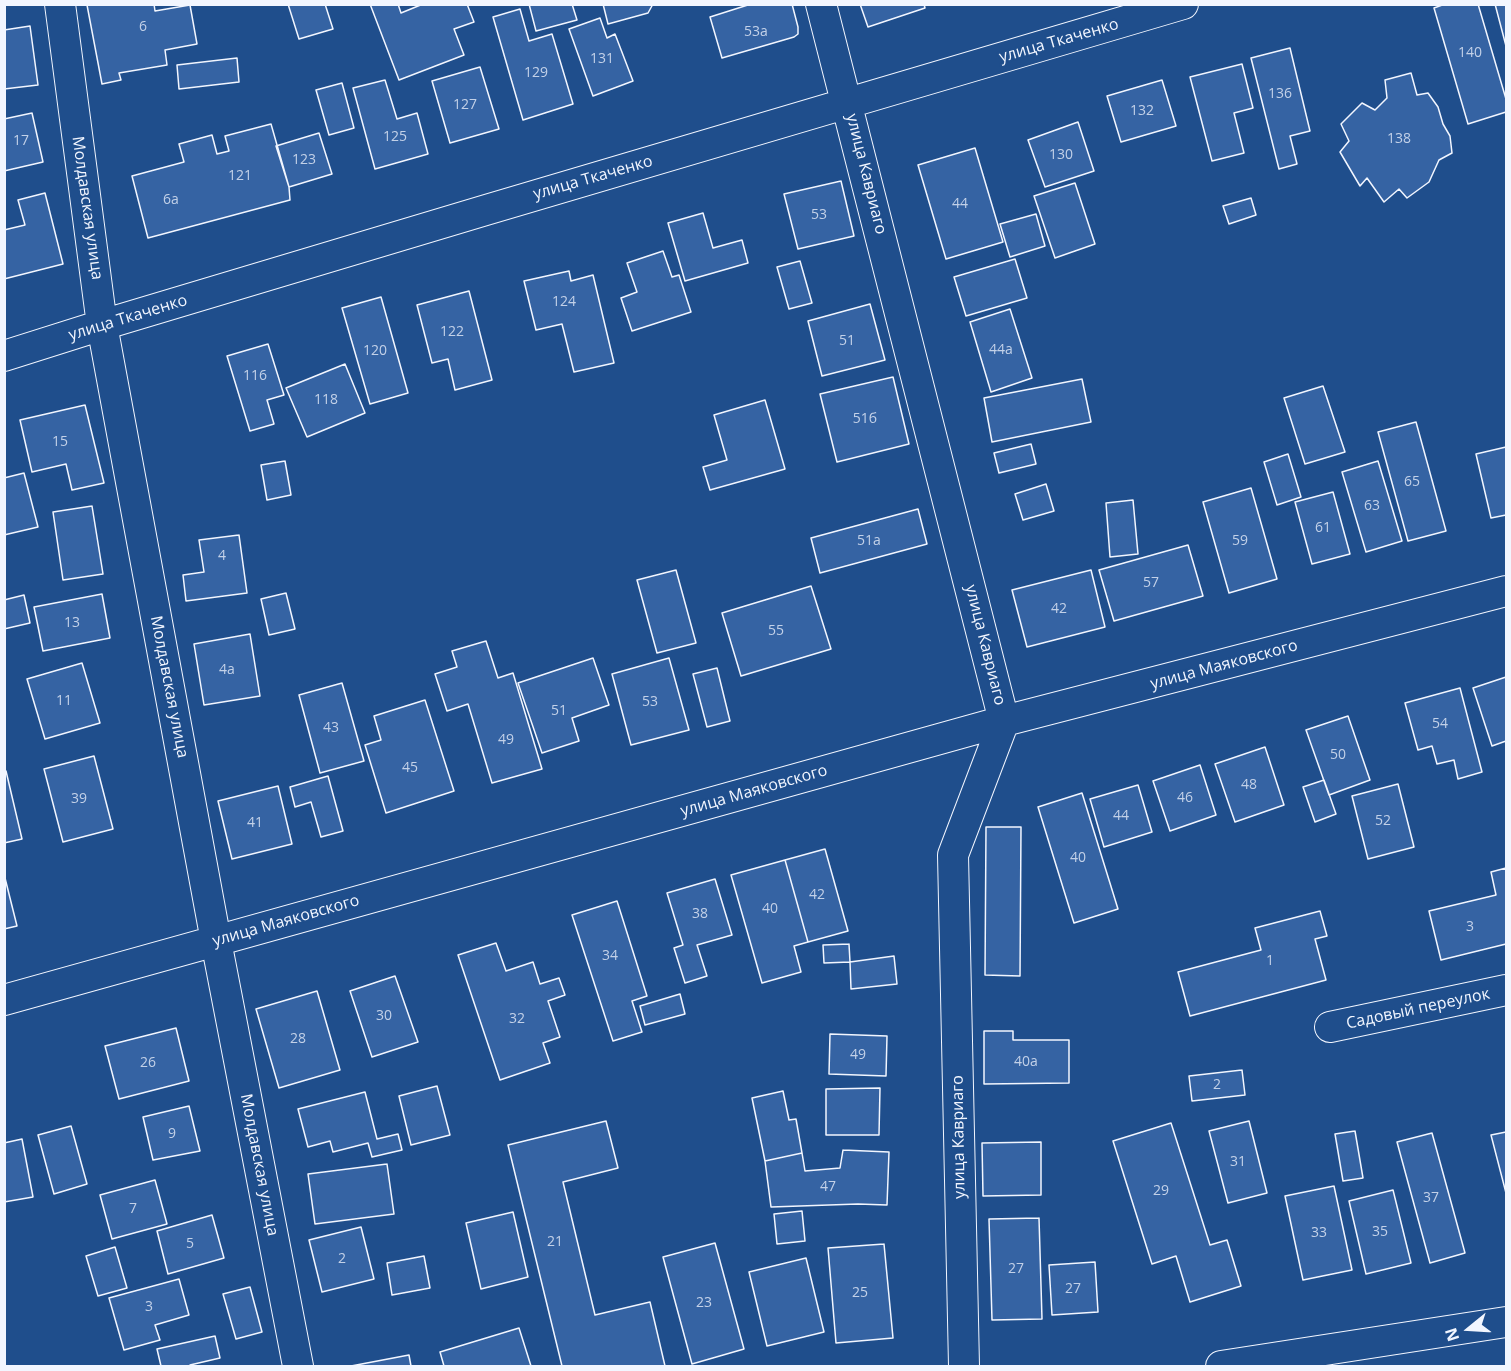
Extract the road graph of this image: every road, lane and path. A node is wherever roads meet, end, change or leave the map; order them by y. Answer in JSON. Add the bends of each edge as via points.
{"nodes":[{"id":1,"x":60,"y":4,"type":"edge"},
{"id":2,"x":821,"y":4,"type":"edge"},
{"id":3,"x":1183,"y":4,"type":"edge"},
{"id":4,"x":848,"y":103,"type":"junction"},
{"id":5,"x":102,"y":325,"type":"junction"},
{"id":6,"x":4,"y":356,"type":"edge"},
{"id":7,"x":1506,"y":591,"type":"edge"},
{"id":8,"x":1004,"y":721,"type":"junction"},
{"id":9,"x":216,"y":940,"type":"junction"},
{"id":10,"x":1506,"y":990,"type":"edge"},
{"id":11,"x":4,"y":1000,"type":"edge"},
{"id":12,"x":1330,"y":1027,"type":"dead end"},
{"id":13,"x":1506,"y":1322,"type":"edge"},
{"id":14,"x":298,"y":1366,"type":"edge"},
{"id":15,"x":964,"y":1366,"type":"edge"},
{"id":16,"x":1221,"y":1366,"type":"edge"}],
"edges":[{"from":1,"to":5,"type":"street","name":"Молдавская улица"},
{"from":2,"to":4,"type":"street","name":"улица Кавриаго"},
{"from":3,"to":4,"type":"street","name":"улица Ткаченко"},
{"from":4,"to":5,"type":"street","name":"улица Ткаченко"},
{"from":4,"to":8,"type":"street","name":"улица Кавриаго"},
{"from":5,"to":6,"type":"street","name":"улица Ткаченко"},
{"from":5,"to":9,"type":"street","name":"Молдавская улица"},
{"from":7,"to":8,"type":"street","name":"улица Маяковского"},
{"from":8,"to":9,"type":"street","name":"улица Маяковского"},
{"from":8,"to":15,"type":"street","name":"улица Кавриаго","via":[[953,855]]},
{"from":9,"to":11,"type":"street","name":"улица Маяковского"},
{"from":9,"to":14,"type":"street","name":"Молдавская улица"},
{"from":10,"to":12,"type":"street","name":"Садовый переулок"},
{"from":13,"to":16,"type":"street"}]}
